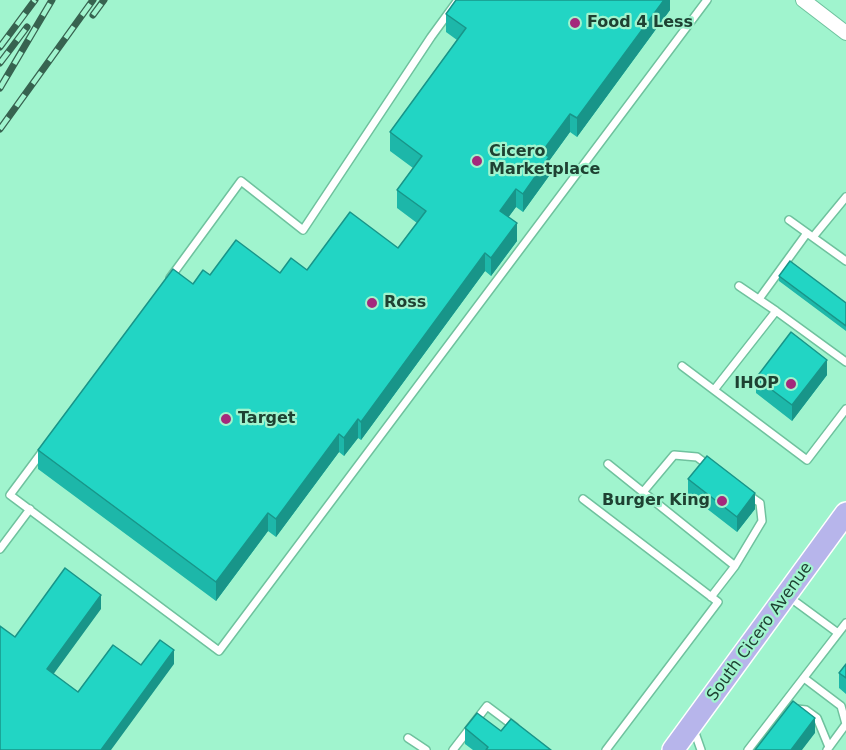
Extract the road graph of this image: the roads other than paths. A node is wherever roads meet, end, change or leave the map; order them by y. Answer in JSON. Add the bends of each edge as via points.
{"nodes":[{"id":1,"x":458,"y":0,"type":"edge"},
{"id":2,"x":707,"y":0,"type":"edge"},
{"id":3,"x":802,"y":0,"type":"edge"},
{"id":4,"x":846,"y":33,"type":"edge"},
{"id":5,"x":846,"y":196,"type":"edge"},
{"id":6,"x":789,"y":220,"type":"dead end"},
{"id":7,"x":810,"y":235,"type":"junction"},
{"id":8,"x":846,"y":261,"type":"edge"},
{"id":9,"x":164,"y":286,"type":"edge"},
{"id":10,"x":739,"y":286,"type":"dead end"},
{"id":11,"x":759,"y":299,"type":"junction"},
{"id":12,"x":776,"y":311,"type":"junction"},
{"id":13,"x":846,"y":362,"type":"edge"},
{"id":14,"x":682,"y":366,"type":"dead end"},
{"id":15,"x":714,"y":390,"type":"junction"},
{"id":16,"x":846,"y":409,"type":"edge"},
{"id":17,"x":45,"y":448,"type":"edge"},
{"id":18,"x":608,"y":464,"type":"dead end"},
{"id":19,"x":715,"y":470,"type":"edge"},
{"id":20,"x":742,"y":490,"type":"edge"},
{"id":21,"x":643,"y":492,"type":"junction"},
{"id":22,"x":583,"y":499,"type":"dead end"},
{"id":23,"x":30,"y":509,"type":"junction"},
{"id":24,"x":844,"y":522,"type":"edge"},
{"id":25,"x":0,"y":549,"type":"edge"},
{"id":26,"x":735,"y":566,"type":"junction"},
{"id":27,"x":786,"y":595,"type":"junction"},
{"id":28,"x":711,"y":597,"type":"junction"},
{"id":29,"x":846,"y":623,"type":"edge"},
{"id":30,"x":838,"y":633,"type":"junction"},
{"id":31,"x":804,"y":678,"type":"junction"},
{"id":32,"x":792,"y":709,"type":"edge"},
{"id":33,"x":692,"y":724,"type":"junction"},
{"id":34,"x":846,"y":725,"type":"edge"},
{"id":35,"x":522,"y":731,"type":"edge"},
{"id":36,"x":408,"y":738,"type":"dead end"},
{"id":37,"x":828,"y":749,"type":"edge"},
{"id":38,"x":426,"y":750,"type":"edge"},
{"id":39,"x":453,"y":750,"type":"edge"},
{"id":40,"x":606,"y":750,"type":"edge"},
{"id":41,"x":674,"y":750,"type":"edge"},
{"id":42,"x":701,"y":750,"type":"edge"},
{"id":43,"x":747,"y":750,"type":"edge"}],
"edges":[{"from":1,"to":9,"type":"lane","via":[[303,230],[241,181]]},
{"from":2,"to":23,"type":"lane","via":[[219,651]]},
{"from":3,"to":4,"type":"street"},
{"from":5,"to":7,"type":"lane"},
{"from":6,"to":7,"type":"lane"},
{"from":7,"to":8,"type":"lane"},
{"from":7,"to":11,"type":"lane"},
{"from":10,"to":11,"type":"lane"},
{"from":11,"to":12,"type":"lane"},
{"from":12,"to":13,"type":"lane"},
{"from":12,"to":15,"type":"lane"},
{"from":14,"to":15,"type":"lane"},
{"from":15,"to":16,"type":"lane","via":[[807,460]]},
{"from":17,"to":23,"type":"lane","via":[[10,495]]},
{"from":18,"to":21,"type":"lane"},
{"from":19,"to":21,"type":"lane","via":[[697,457],[674,454]]},
{"from":20,"to":26,"type":"lane","via":[[760,504],[762,521]]},
{"from":21,"to":26,"type":"lane"},
{"from":22,"to":28,"type":"lane"},
{"from":23,"to":25,"type":"lane"},
{"from":24,"to":27,"type":"main road","name":"South Cicero Avenue"},
{"from":26,"to":28,"type":"lane"},
{"from":27,"to":30,"type":"lane"},
{"from":27,"to":33,"type":"main road","name":"South Cicero Avenue"},
{"from":28,"to":40,"type":"lane","via":[[718,602]]},
{"from":29,"to":30,"type":"lane"},
{"from":30,"to":31,"type":"lane"},
{"from":31,"to":34,"type":"lane","via":[[841,706]]},
{"from":31,"to":43,"type":"lane"},
{"from":32,"to":37,"type":"lane","via":[[806,710],[817,718]]},
{"from":33,"to":41,"type":"main road","name":"South Cicero Avenue"},
{"from":33,"to":42,"type":"lane"},
{"from":34,"to":37,"type":"lane"},
{"from":35,"to":39,"type":"lane","via":[[487,706]]},
{"from":36,"to":38,"type":"lane"}]}
